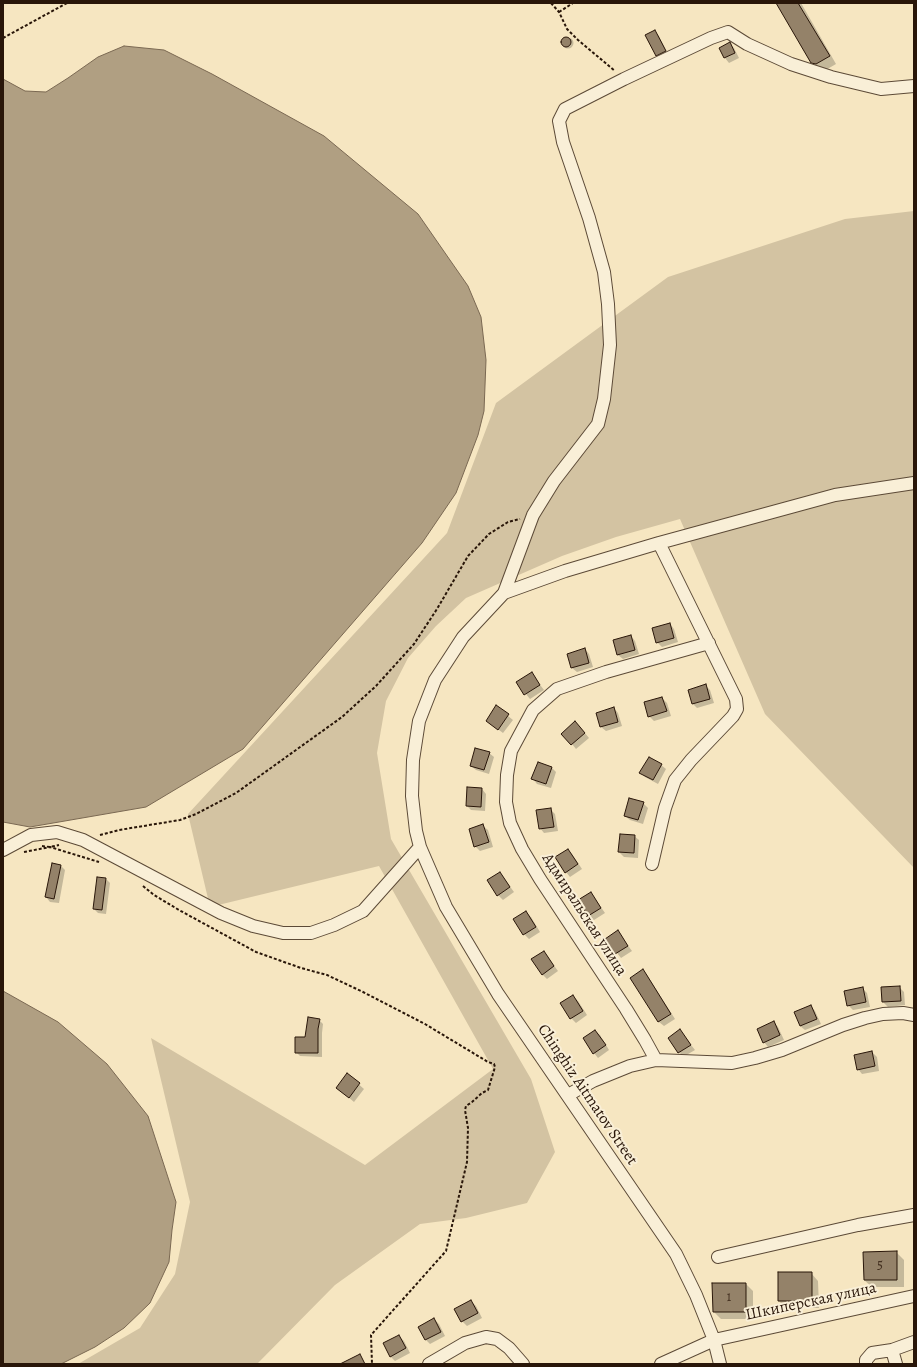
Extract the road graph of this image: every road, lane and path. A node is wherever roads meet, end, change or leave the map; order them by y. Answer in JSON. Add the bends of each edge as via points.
{"nodes":[{"id":1,"x":67,"y":3,"type":"edge"},
{"id":2,"x":551,"y":3,"type":"edge"},
{"id":3,"x":573,"y":3,"type":"edge"},
{"id":4,"x":559,"y":12,"type":"junction"},
{"id":5,"x":3,"y":38,"type":"edge"},
{"id":6,"x":624,"y":79,"type":"junction"},
{"id":7,"x":914,"y":86,"type":"edge"},
{"id":8,"x":914,"y":483,"type":"edge"},
{"id":9,"x":533,"y":516,"type":"junction"},
{"id":10,"x":659,"y":543,"type":"junction"},
{"id":11,"x":504,"y":593,"type":"junction"},
{"id":12,"x":709,"y":644,"type":"junction"},
{"id":13,"x":83,"y":840,"type":"junction"},
{"id":14,"x":64,"y":844,"type":"dead end"},
{"id":15,"x":36,"y":845,"type":"dead end"},
{"id":16,"x":50,"y":847,"type":"junction"},
{"id":17,"x":420,"y":847,"type":"junction"},
{"id":18,"x":3,"y":850,"type":"edge"},
{"id":19,"x":21,"y":853,"type":"dead end"},
{"id":20,"x":101,"y":863,"type":"dead end"},
{"id":21,"x":652,"y":864,"type":"dead end"},
{"id":22,"x":139,"y":882,"type":"dead end"},
{"id":23,"x":914,"y":1015,"type":"edge"},
{"id":24,"x":656,"y":1060,"type":"junction"},
{"id":25,"x":568,"y":1095,"type":"junction"},
{"id":26,"x":914,"y":1215,"type":"edge"},
{"id":27,"x":718,"y":1257,"type":"dead end"},
{"id":28,"x":914,"y":1296,"type":"edge"},
{"id":29,"x":714,"y":1340,"type":"junction"},
{"id":30,"x":914,"y":1342,"type":"edge"},
{"id":31,"x":892,"y":1350,"type":"junction"},
{"id":32,"x":372,"y":1364,"type":"edge"},
{"id":33,"x":429,"y":1364,"type":"edge"},
{"id":34,"x":523,"y":1364,"type":"edge"},
{"id":35,"x":661,"y":1364,"type":"edge"},
{"id":36,"x":720,"y":1364,"type":"edge"},
{"id":37,"x":866,"y":1364,"type":"edge"},
{"id":38,"x":896,"y":1364,"type":"edge"}],
"edges":[{"from":1,"to":5,"type":"path"},
{"from":2,"to":4,"type":"path"},
{"from":3,"to":4,"type":"path"},
{"from":4,"to":6,"type":"path","via":[[567,29]]},
{"from":6,"to":7,"type":"street","via":[[728,32],[747,44],[791,64],[831,77],[881,89]]},
{"from":6,"to":9,"type":"street","via":[[565,109],[559,121],[563,142],[604,272],[610,345],[604,399],[598,424],[554,481]]},
{"from":8,"to":10,"type":"street","via":[[835,495]]},
{"from":9,"to":11,"type":"street"},
{"from":9,"to":13,"type":"path","via":[[508,522],[479,544],[468,556],[438,609],[414,644],[376,686],[337,721],[236,793],[196,814],[180,820],[120,830]]},
{"from":10,"to":11,"type":"street","via":[[565,571]]},
{"from":10,"to":12,"type":"street"},
{"from":11,"to":17,"type":"street","name":"Chinghiz Aitmatov Street","via":[[463,637],[435,680],[419,721],[413,760],[412,796]]},
{"from":12,"to":21,"type":"street","via":[[736,698],[737,709],[675,780],[665,808]]},
{"from":12,"to":24,"type":"street","name":"Адмиральская улица","via":[[606,672],[557,689],[533,710],[511,751],[507,775],[506,802],[510,823],[522,848]]},
{"from":13,"to":17,"type":"street","via":[[221,913],[253,926],[283,934],[311,933],[363,911]]},
{"from":13,"to":18,"type":"street","via":[[57,832],[31,835]]},
{"from":14,"to":16,"type":"path"},
{"from":15,"to":16,"type":"path"},
{"from":16,"to":19,"type":"path"},
{"from":16,"to":20,"type":"path"},
{"from":17,"to":25,"type":"street","name":"Chinghiz Aitmatov Street","via":[[446,907],[498,994]]},
{"from":22,"to":32,"type":"path","via":[[154,895],[256,952],[326,975],[363,992],[494,1064],[488,1090],[466,1106],[467,1162],[446,1251],[371,1335]]},
{"from":23,"to":24,"type":"street","via":[[883,1014],[865,1018],[782,1050],[732,1063]]},
{"from":24,"to":25,"type":"street","via":[[630,1066],[593,1081]]},
{"from":25,"to":29,"type":"street","name":"Chinghiz Aitmatov Street","via":[[676,1254],[696,1294]]},
{"from":26,"to":27,"type":"street"},
{"from":28,"to":29,"type":"street","name":"Шкиперская улица"},
{"from":29,"to":35,"type":"street","name":"Шкиперская улица"},
{"from":29,"to":36,"type":"street","name":"Chinghiz Aitmatov Street"},
{"from":30,"to":31,"type":"street"},
{"from":31,"to":37,"type":"street","via":[[872,1353]]},
{"from":31,"to":38,"type":"street"},
{"from":33,"to":34,"type":"street","via":[[465,1343],[486,1337],[497,1339]]}]}
